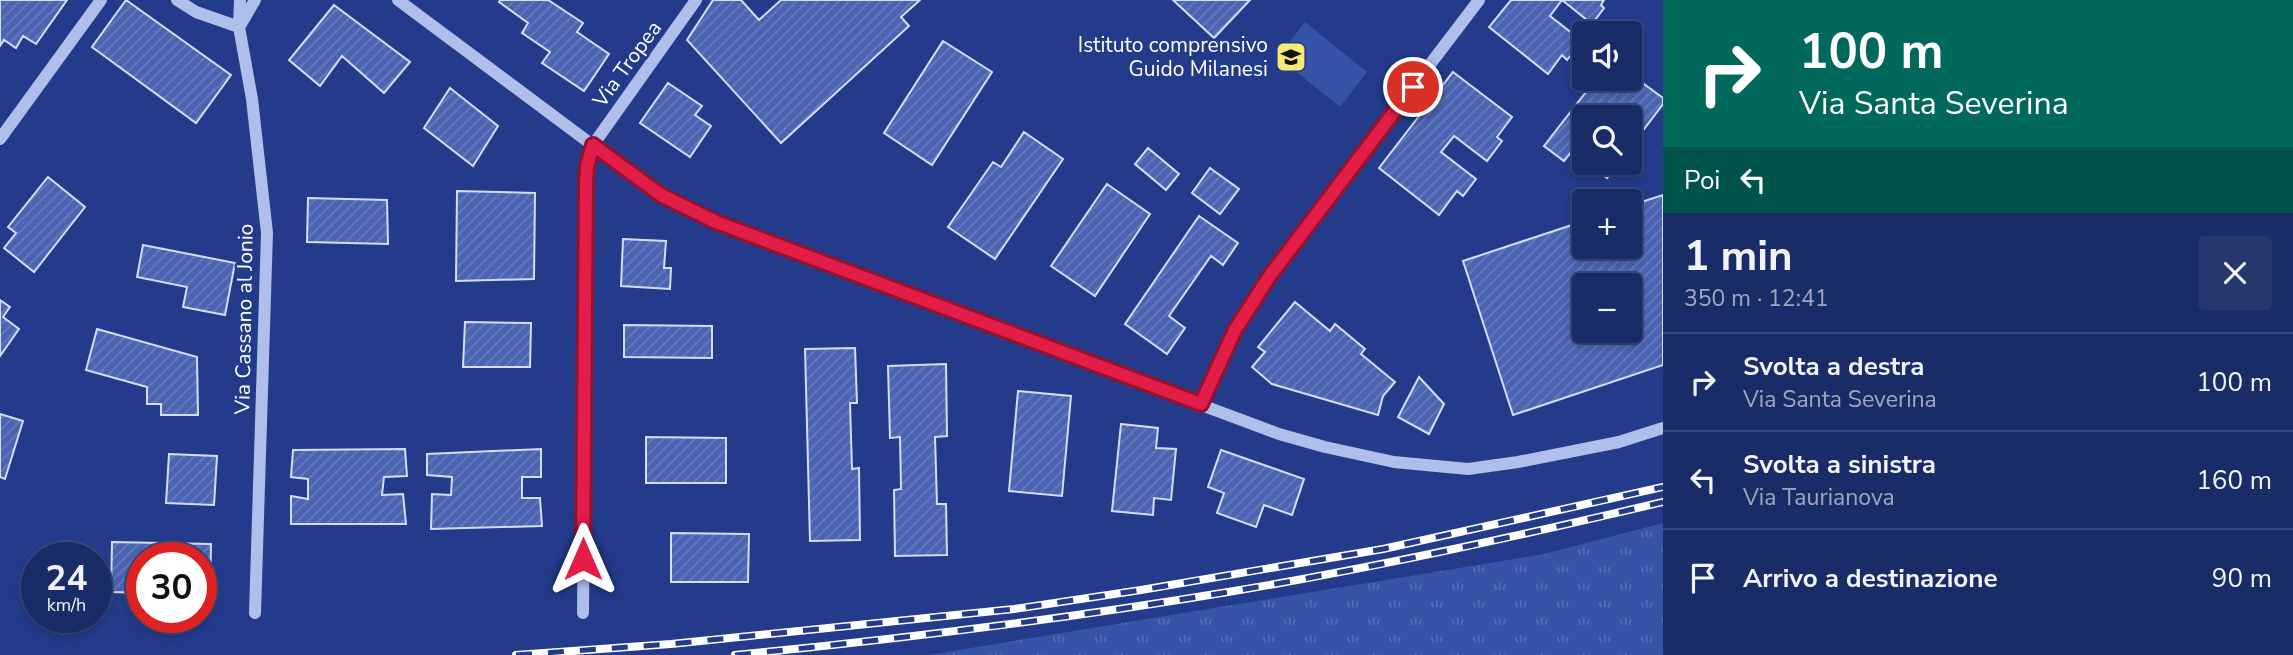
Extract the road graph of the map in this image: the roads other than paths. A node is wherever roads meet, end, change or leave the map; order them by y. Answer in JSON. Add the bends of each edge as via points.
{"nodes":[{"id":1,"x":101,"y":0,"type":"edge"},
{"id":2,"x":177,"y":0,"type":"edge"},
{"id":3,"x":240,"y":0,"type":"edge"},
{"id":4,"x":255,"y":0,"type":"edge"},
{"id":5,"x":398,"y":0,"type":"edge"},
{"id":6,"x":696,"y":0,"type":"edge"},
{"id":7,"x":1479,"y":0,"type":"edge"},
{"id":8,"x":239,"y":27,"type":"junction"},
{"id":9,"x":0,"y":139,"type":"edge"},
{"id":10,"x":593,"y":145,"type":"junction"},
{"id":11,"x":1201,"y":404,"type":"junction"},
{"id":12,"x":1663,"y":428,"type":"edge"},
{"id":13,"x":255,"y":613,"type":"dead end"},
{"id":14,"x":583,"y":613,"type":"dead end"}],
"edges":[{"from":1,"to":9,"type":"street"},
{"from":2,"to":8,"type":"street"},
{"from":3,"to":8,"type":"street","name":"Via Cassano al Jonio"},
{"from":4,"to":8,"type":"street"},
{"from":5,"to":10,"type":"street"},
{"from":6,"to":10,"type":"street","name":"Via Tropea"},
{"from":7,"to":11,"type":"street","via":[[1281,260],[1235,330]]},
{"from":8,"to":13,"type":"street","name":"Via Cassano al Jonio","via":[[267,233]]},
{"from":10,"to":11,"type":"street","via":[[661,195],[716,222]]},
{"from":10,"to":14,"type":"street","name":"Via Tropea","via":[[586,184]]},
{"from":11,"to":12,"type":"street","via":[[1325,447],[1395,462],[1468,469],[1619,442]]}]}
